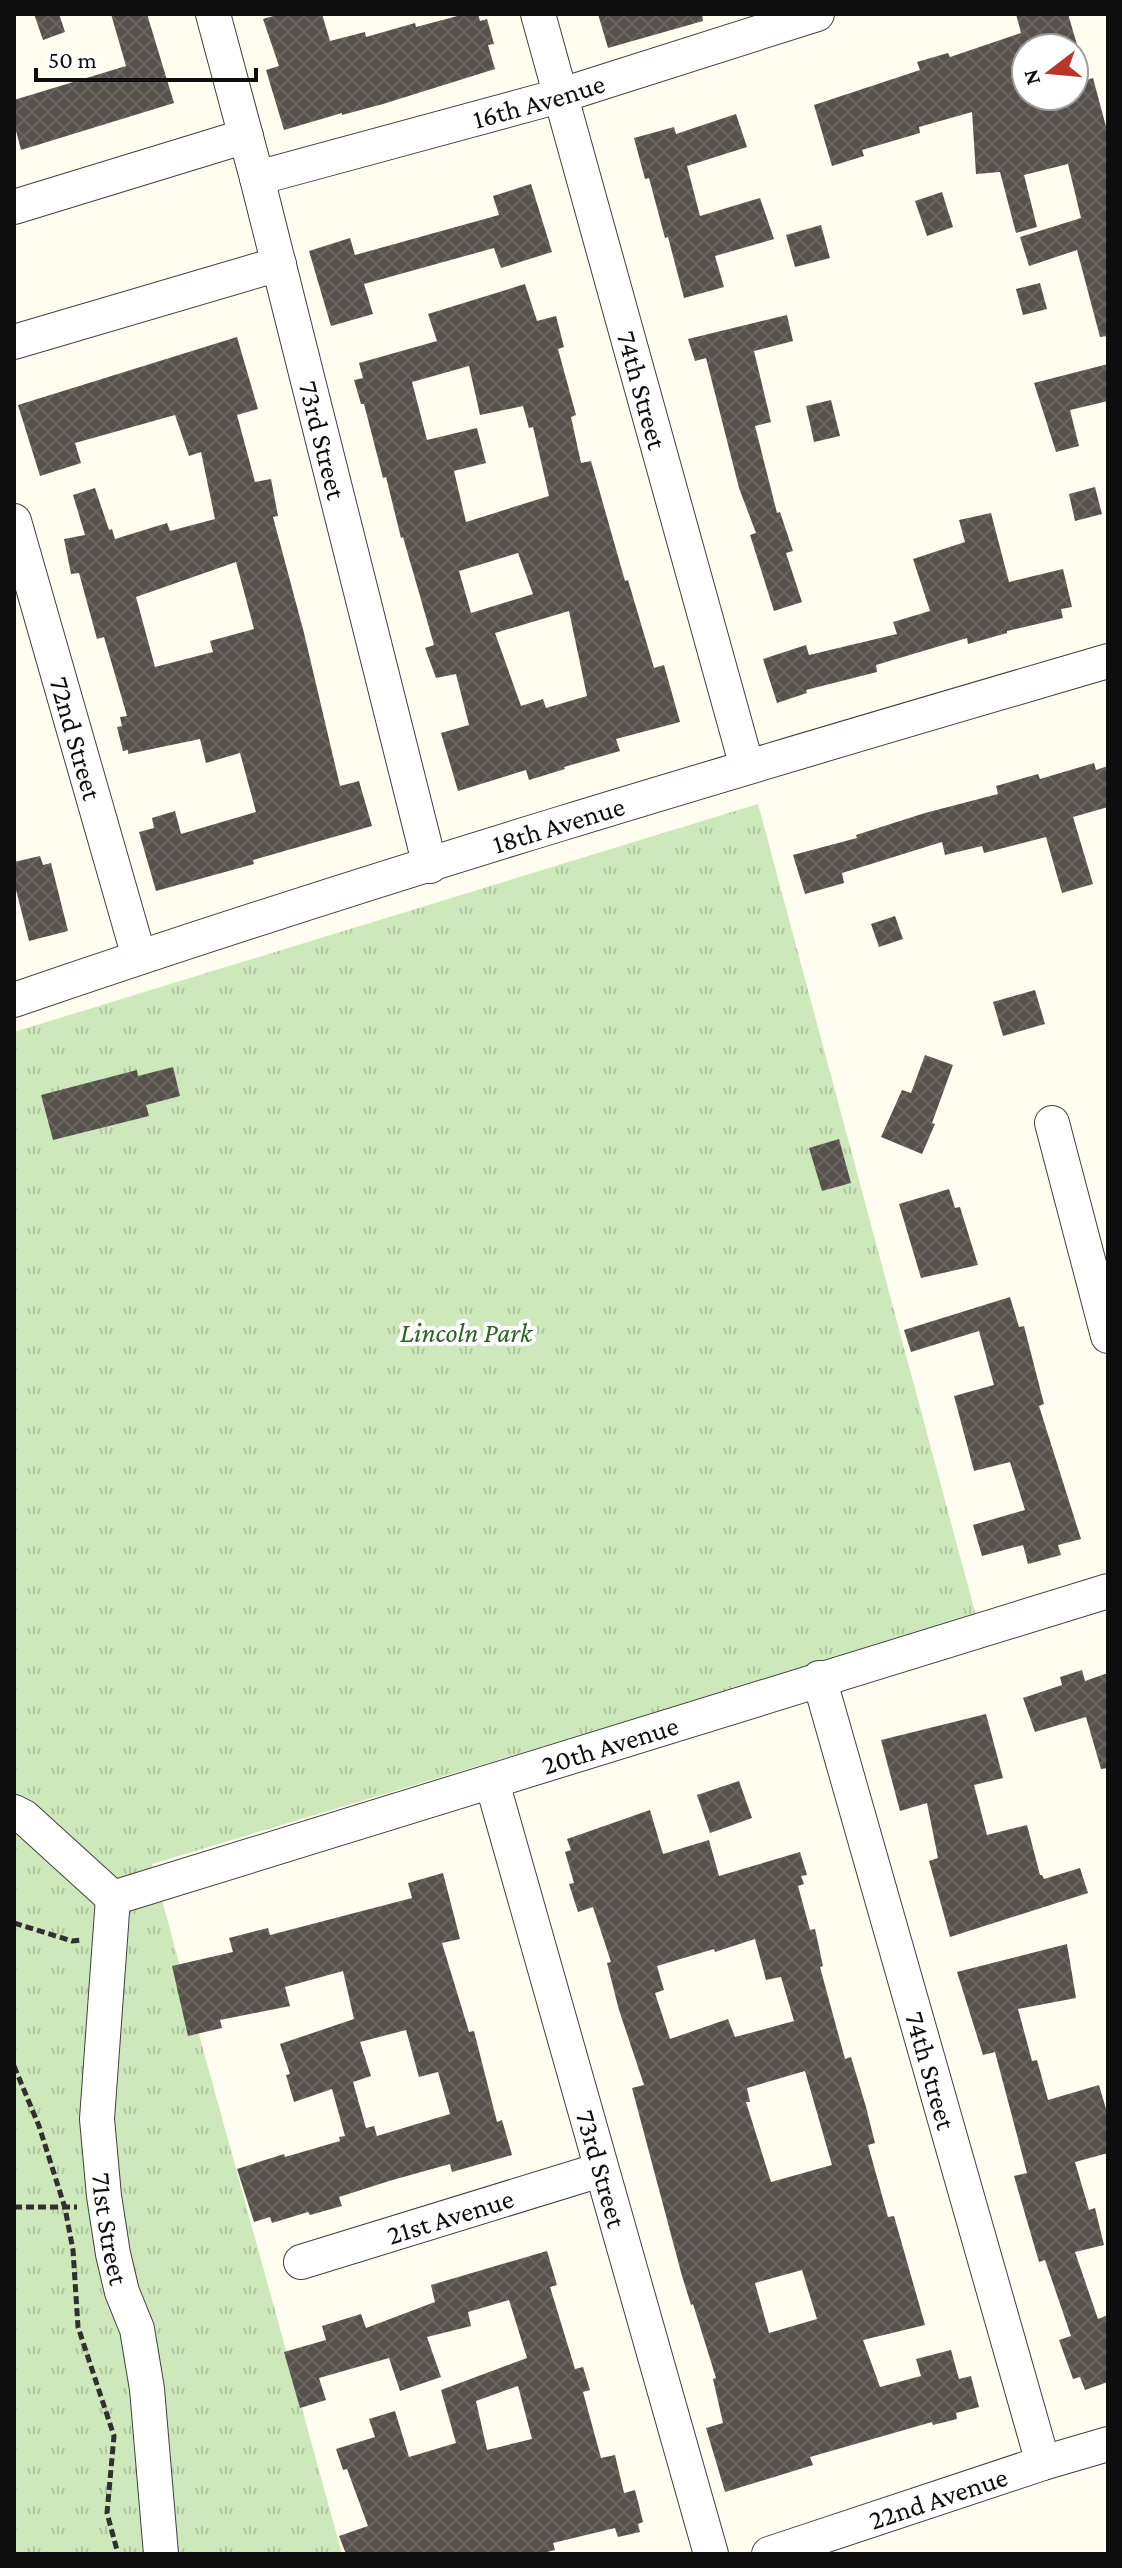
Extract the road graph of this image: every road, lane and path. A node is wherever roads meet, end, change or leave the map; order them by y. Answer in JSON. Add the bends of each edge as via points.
{"nodes":[{"id":1,"x":213,"y":14,"type":"edge"},
{"id":2,"x":538,"y":14,"type":"edge"},
{"id":3,"x":817,"y":14,"type":"edge"},
{"id":4,"x":559,"y":96,"type":"junction"},
{"id":5,"x":246,"y":136,"type":"junction"},
{"id":6,"x":257,"y":178,"type":"junction"},
{"id":7,"x":14,"y":207,"type":"edge"},
{"id":8,"x":279,"y":264,"type":"junction"},
{"id":9,"x":14,"y":342,"type":"edge"},
{"id":10,"x":14,"y":521,"type":"edge"},
{"id":11,"x":1108,"y":661,"type":"edge"},
{"id":12,"x":747,"y":767,"type":"junction"},
{"id":13,"x":430,"y":866,"type":"junction"},
{"id":14,"x":139,"y":957,"type":"junction"},
{"id":15,"x":14,"y":1000,"type":"edge"},
{"id":16,"x":1052,"y":1123,"type":"dead end"},
{"id":17,"x":1108,"y":1336,"type":"edge"},
{"id":18,"x":1108,"y":1591,"type":"edge"},
{"id":19,"x":819,"y":1678,"type":"junction"},
{"id":20,"x":492,"y":1782,"type":"junction"},
{"id":21,"x":14,"y":1812,"type":"edge"},
{"id":22,"x":113,"y":1898,"type":"junction"},
{"id":23,"x":14,"y":1923,"type":"edge"},
{"id":24,"x":111,"y":1936,"type":"junction"},
{"id":25,"x":14,"y":2066,"type":"edge"},
{"id":26,"x":600,"y":2170,"type":"junction"},
{"id":27,"x":104,"y":2196,"type":"junction"},
{"id":28,"x":14,"y":2207,"type":"edge"},
{"id":29,"x":65,"y":2208,"type":"junction"},
{"id":30,"x":301,"y":2262,"type":"dead end"},
{"id":31,"x":1108,"y":2444,"type":"edge"},
{"id":32,"x":1043,"y":2463,"type":"junction"},
{"id":33,"x":118,"y":2554,"type":"edge"},
{"id":34,"x":161,"y":2554,"type":"edge"},
{"id":35,"x":711,"y":2554,"type":"edge"},
{"id":36,"x":769,"y":2554,"type":"edge"}],
"edges":[{"from":1,"to":5,"type":"street","name":"73rd Street"},
{"from":2,"to":4,"type":"street","name":"74th Street"},
{"from":3,"to":4,"type":"street","name":"16th Avenue"},
{"from":4,"to":6,"type":"street","name":"16th Avenue"},
{"from":4,"to":12,"type":"street","name":"74th Street"},
{"from":5,"to":6,"type":"street","name":"73rd Street"},
{"from":5,"to":7,"type":"street"},
{"from":6,"to":8,"type":"street","name":"73rd Street"},
{"from":8,"to":9,"type":"street"},
{"from":8,"to":13,"type":"street","name":"73rd Street"},
{"from":10,"to":14,"type":"street","name":"72nd Street"},
{"from":11,"to":12,"type":"street","name":"18th Avenue"},
{"from":12,"to":13,"type":"street","name":"18th Avenue"},
{"from":13,"to":14,"type":"street","name":"18th Avenue"},
{"from":14,"to":15,"type":"street","name":"18th Avenue"},
{"from":16,"to":17,"type":"street"},
{"from":18,"to":19,"type":"street","name":"20th Avenue"},
{"from":19,"to":20,"type":"street","name":"20th Avenue"},
{"from":19,"to":32,"type":"street","name":"74th Street"},
{"from":20,"to":22,"type":"street","name":"20th Avenue"},
{"from":20,"to":26,"type":"street","name":"73rd Street"},
{"from":21,"to":22,"type":"street"},
{"from":22,"to":24,"type":"street","name":"71st Street"},
{"from":23,"to":24,"type":"path","via":[[72,1941]]},
{"from":24,"to":27,"type":"street","name":"71st Street","via":[[97,2119]]},
{"from":25,"to":29,"type":"path"},
{"from":26,"to":30,"type":"street","name":"21st Avenue"},
{"from":26,"to":35,"type":"street","name":"73rd Street"},
{"from":27,"to":29,"type":"path"},
{"from":27,"to":34,"type":"street","name":"71st Street","via":[[147,2389]]},
{"from":28,"to":29,"type":"path"},
{"from":29,"to":33,"type":"path","via":[[78,2327],[114,2436],[107,2513]]},
{"from":31,"to":32,"type":"street","name":"22nd Avenue"},
{"from":32,"to":36,"type":"street","name":"22nd Avenue"}]}
